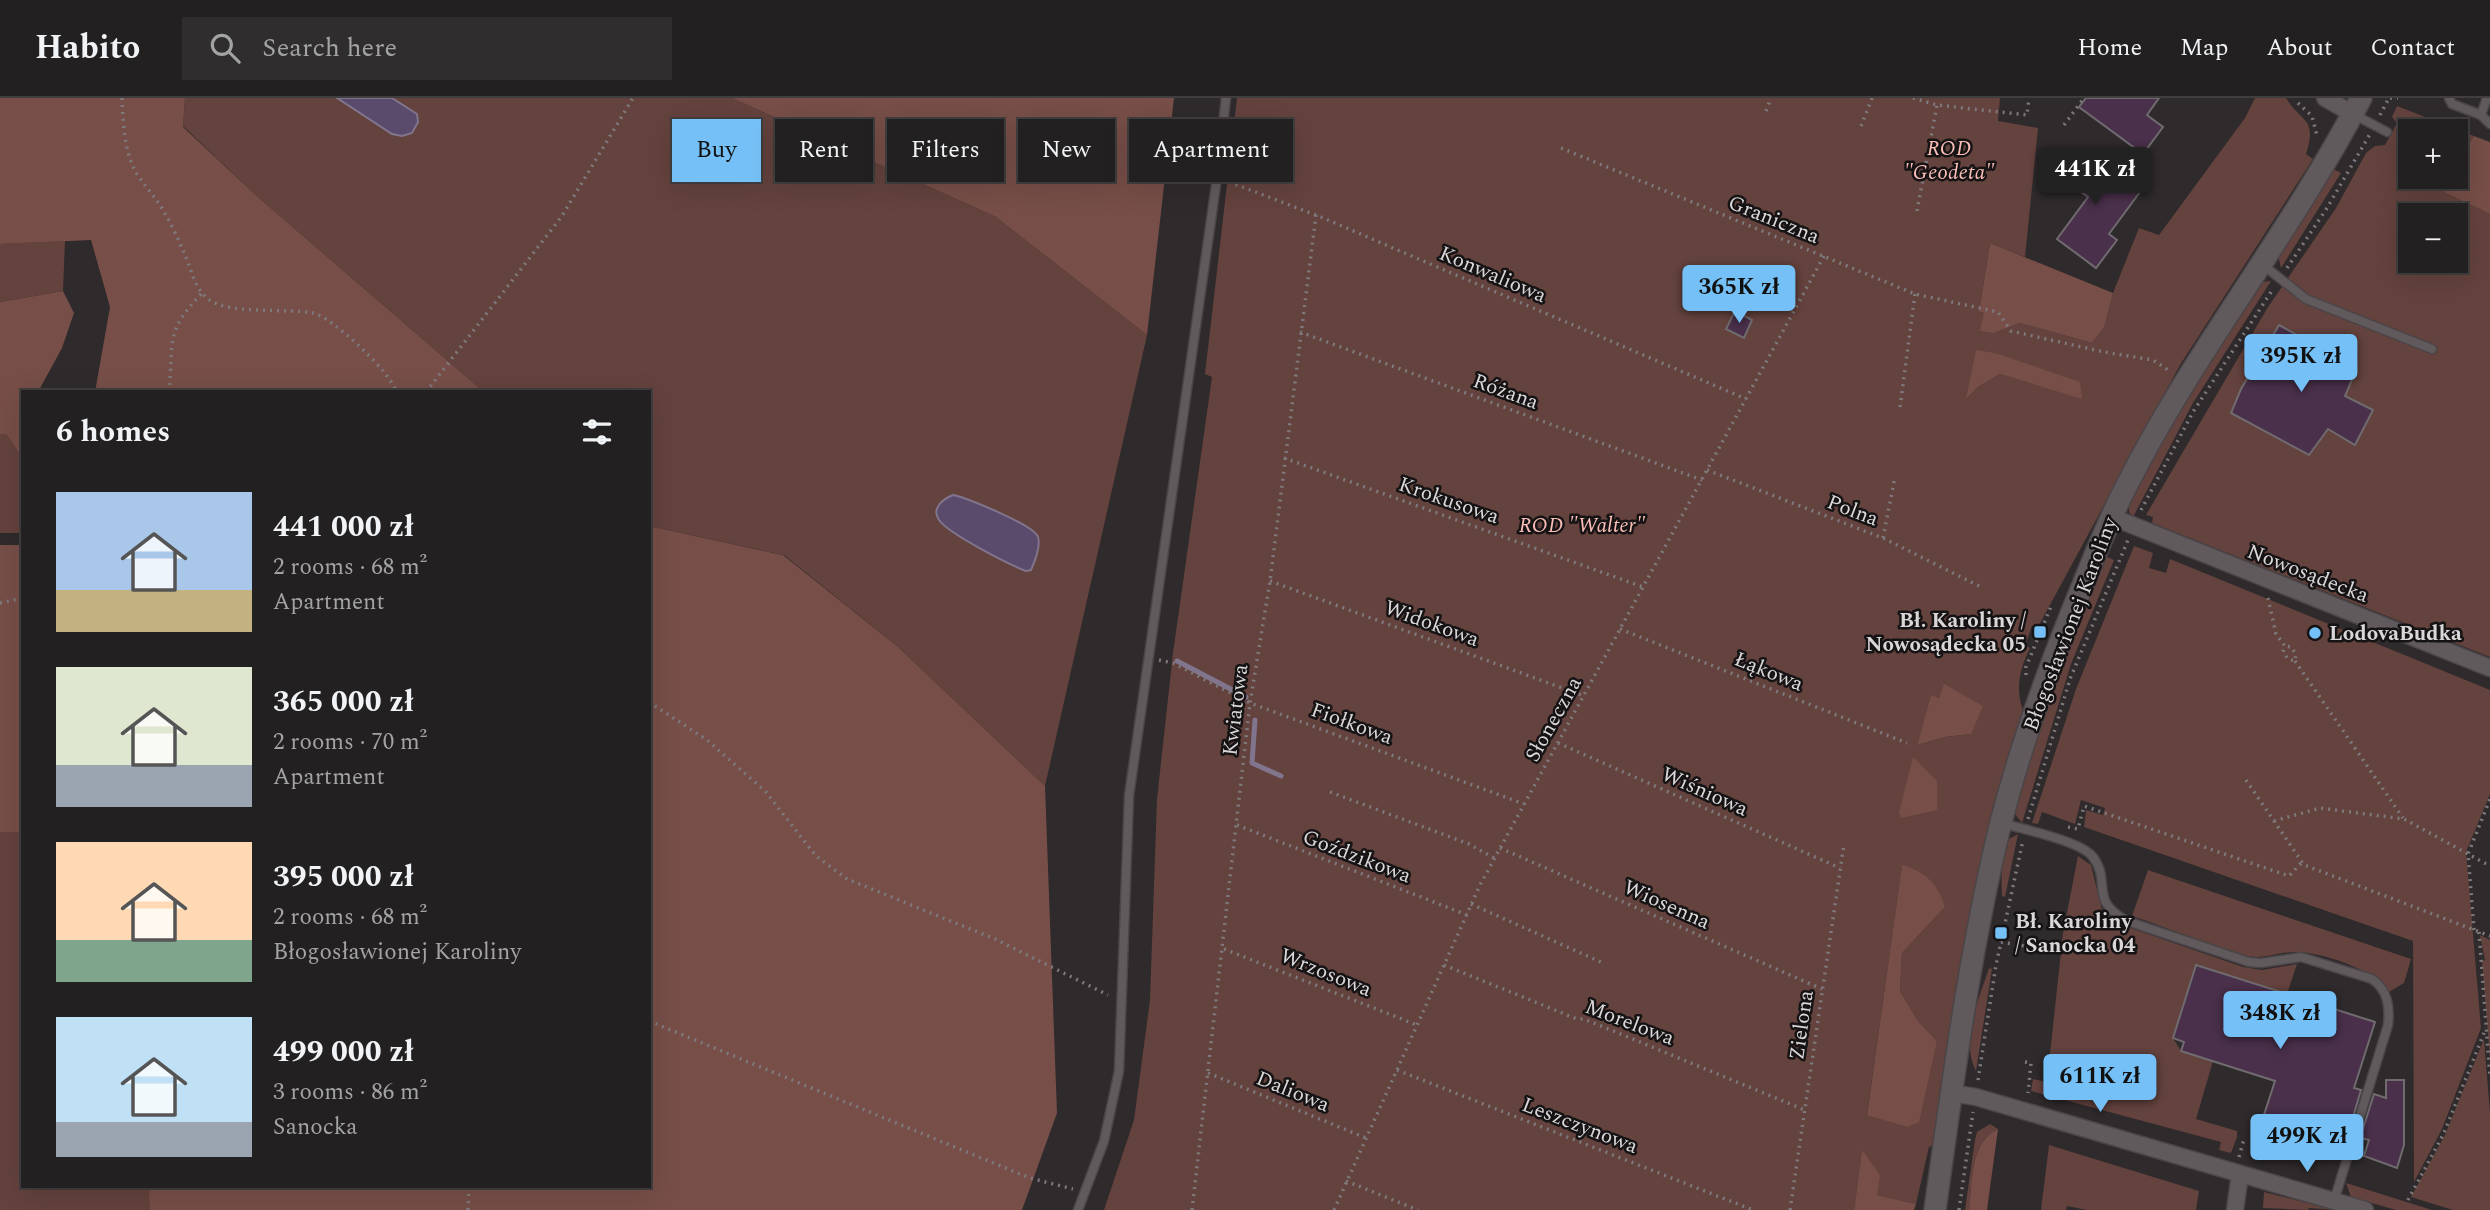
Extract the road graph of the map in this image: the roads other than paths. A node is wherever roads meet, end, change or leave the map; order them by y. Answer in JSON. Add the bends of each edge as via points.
{"nodes":[{"id":1,"x":1226,"y":98,"type":"edge"},
{"id":2,"x":2325,"y":98,"type":"edge"},
{"id":3,"x":2449,"y":98,"type":"edge"},
{"id":4,"x":2487,"y":98,"type":"edge"},
{"id":5,"x":2357,"y":106,"type":"edge"},
{"id":6,"x":2481,"y":115,"type":"junction"},
{"id":7,"x":2490,"y":124,"type":"edge"},
{"id":8,"x":2387,"y":132,"type":"dead end"},
{"id":9,"x":2261,"y":263,"type":"junction"},
{"id":10,"x":2432,"y":349,"type":"dead end"},
{"id":11,"x":2112,"y":517,"type":"junction"},
{"id":12,"x":2490,"y":668,"type":"edge"},
{"id":13,"x":2001,"y":824,"type":"junction"},
{"id":14,"x":1952,"y":1093,"type":"junction"},
{"id":15,"x":2239,"y":1174,"type":"junction"},
{"id":16,"x":2334,"y":1201,"type":"junction"},
{"id":17,"x":1078,"y":1210,"type":"edge"},
{"id":18,"x":1935,"y":1210,"type":"edge"},
{"id":19,"x":2235,"y":1210,"type":"edge"},
{"id":20,"x":2365,"y":1210,"type":"edge"}],
"edges":[{"from":1,"to":17,"type":"lane","via":[[1129,796],[1119,1072],[1104,1141]]},
{"from":2,"to":5,"type":"street"},
{"from":3,"to":6,"type":"lane","via":[[2452,104]]},
{"from":4,"to":6,"type":"lane"},
{"from":5,"to":8,"type":"lane"},
{"from":5,"to":9,"type":"street","name":"Błogosławionej Karoliny"},
{"from":6,"to":7,"type":"lane"},
{"from":9,"to":10,"type":"lane","via":[[2306,299]]},
{"from":9,"to":11,"type":"street","name":"Błogosławionej Karoliny","via":[[2184,381]]},
{"from":11,"to":12,"type":"street","name":"Nowosądecka"},
{"from":11,"to":13,"type":"street","name":"Błogosławionej Karoliny","via":[[2047,671]]},
{"from":13,"to":14,"type":"street","name":"Błogosławionej Karoliny"},
{"from":13,"to":16,"type":"lane","via":[[2087,851],[2099,868],[2106,905],[2127,921],[2249,962],[2301,957],[2381,985],[2390,1011],[2388,1025]]},
{"from":14,"to":15,"type":"street"},
{"from":14,"to":18,"type":"street","name":"Błogosławionej Karoliny"},
{"from":15,"to":16,"type":"street"},
{"from":15,"to":19,"type":"street"},
{"from":16,"to":20,"type":"street"}]}
